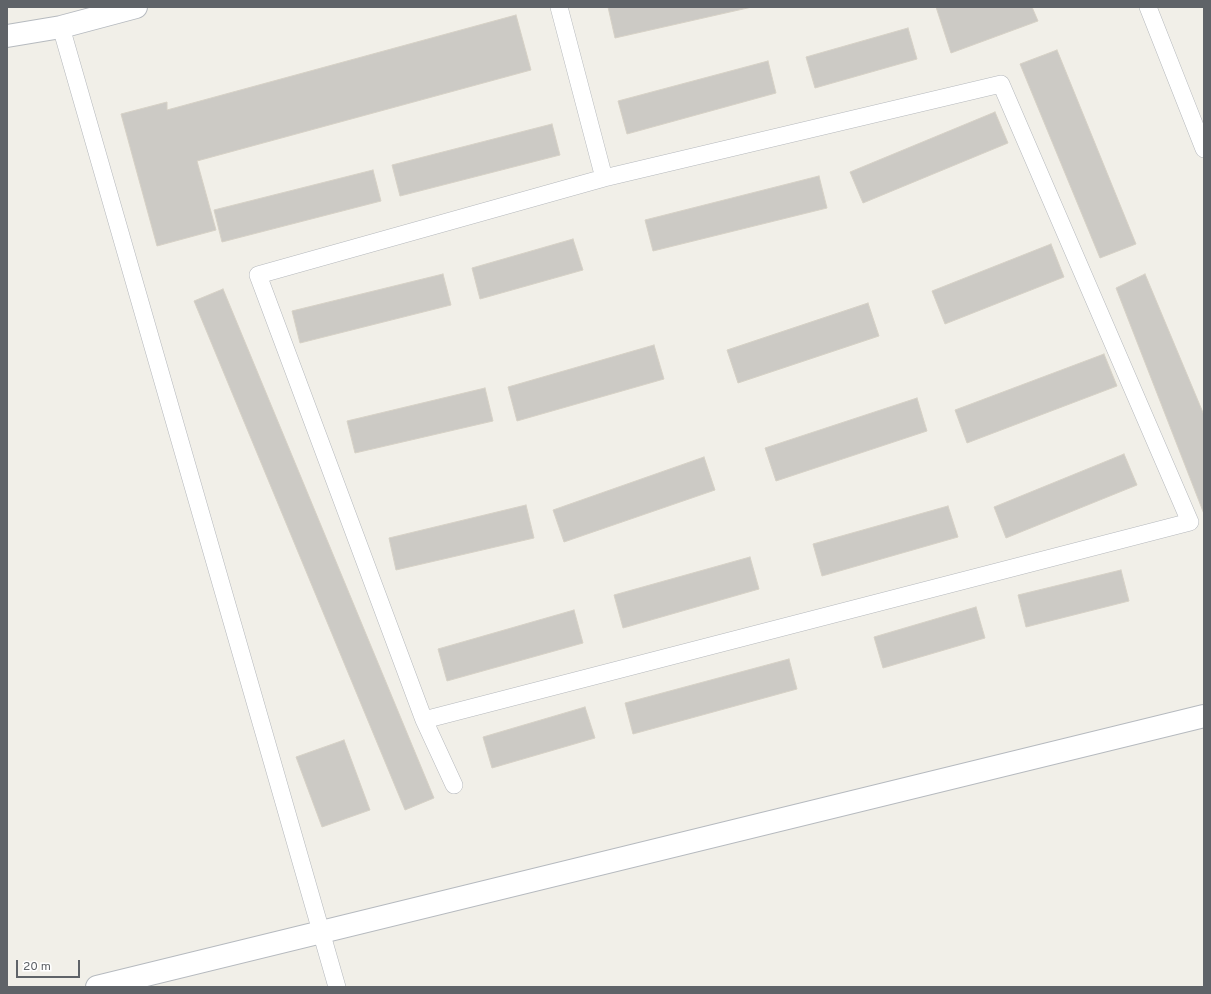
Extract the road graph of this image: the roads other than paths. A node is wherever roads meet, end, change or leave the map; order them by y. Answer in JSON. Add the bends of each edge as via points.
{"nodes":[{"id":1,"x":136,"y":7,"type":"edge"},
{"id":2,"x":559,"y":7,"type":"edge"},
{"id":3,"x":1148,"y":7,"type":"edge"},
{"id":4,"x":62,"y":27,"type":"junction"},
{"id":5,"x":7,"y":36,"type":"edge"},
{"id":6,"x":1204,"y":149,"type":"edge"},
{"id":7,"x":604,"y":178,"type":"junction"},
{"id":8,"x":1204,"y":716,"type":"edge"},
{"id":9,"x":424,"y":720,"type":"junction"},
{"id":10,"x":454,"y":785,"type":"dead end"},
{"id":11,"x":321,"y":932,"type":"junction"},
{"id":12,"x":97,"y":987,"type":"edge"},
{"id":13,"x":337,"y":987,"type":"edge"}],
"edges":[{"from":1,"to":4,"type":"street"},
{"from":2,"to":7,"type":"street"},
{"from":3,"to":6,"type":"street"},
{"from":4,"to":5,"type":"street"},
{"from":4,"to":11,"type":"street"},
{"from":7,"to":9,"type":"street","via":[[258,275]]},
{"from":7,"to":9,"type":"street","via":[[1001,84],[1190,522]]},
{"from":8,"to":11,"type":"street"},
{"from":9,"to":10,"type":"street"},
{"from":11,"to":12,"type":"street"},
{"from":11,"to":13,"type":"street"}]}
